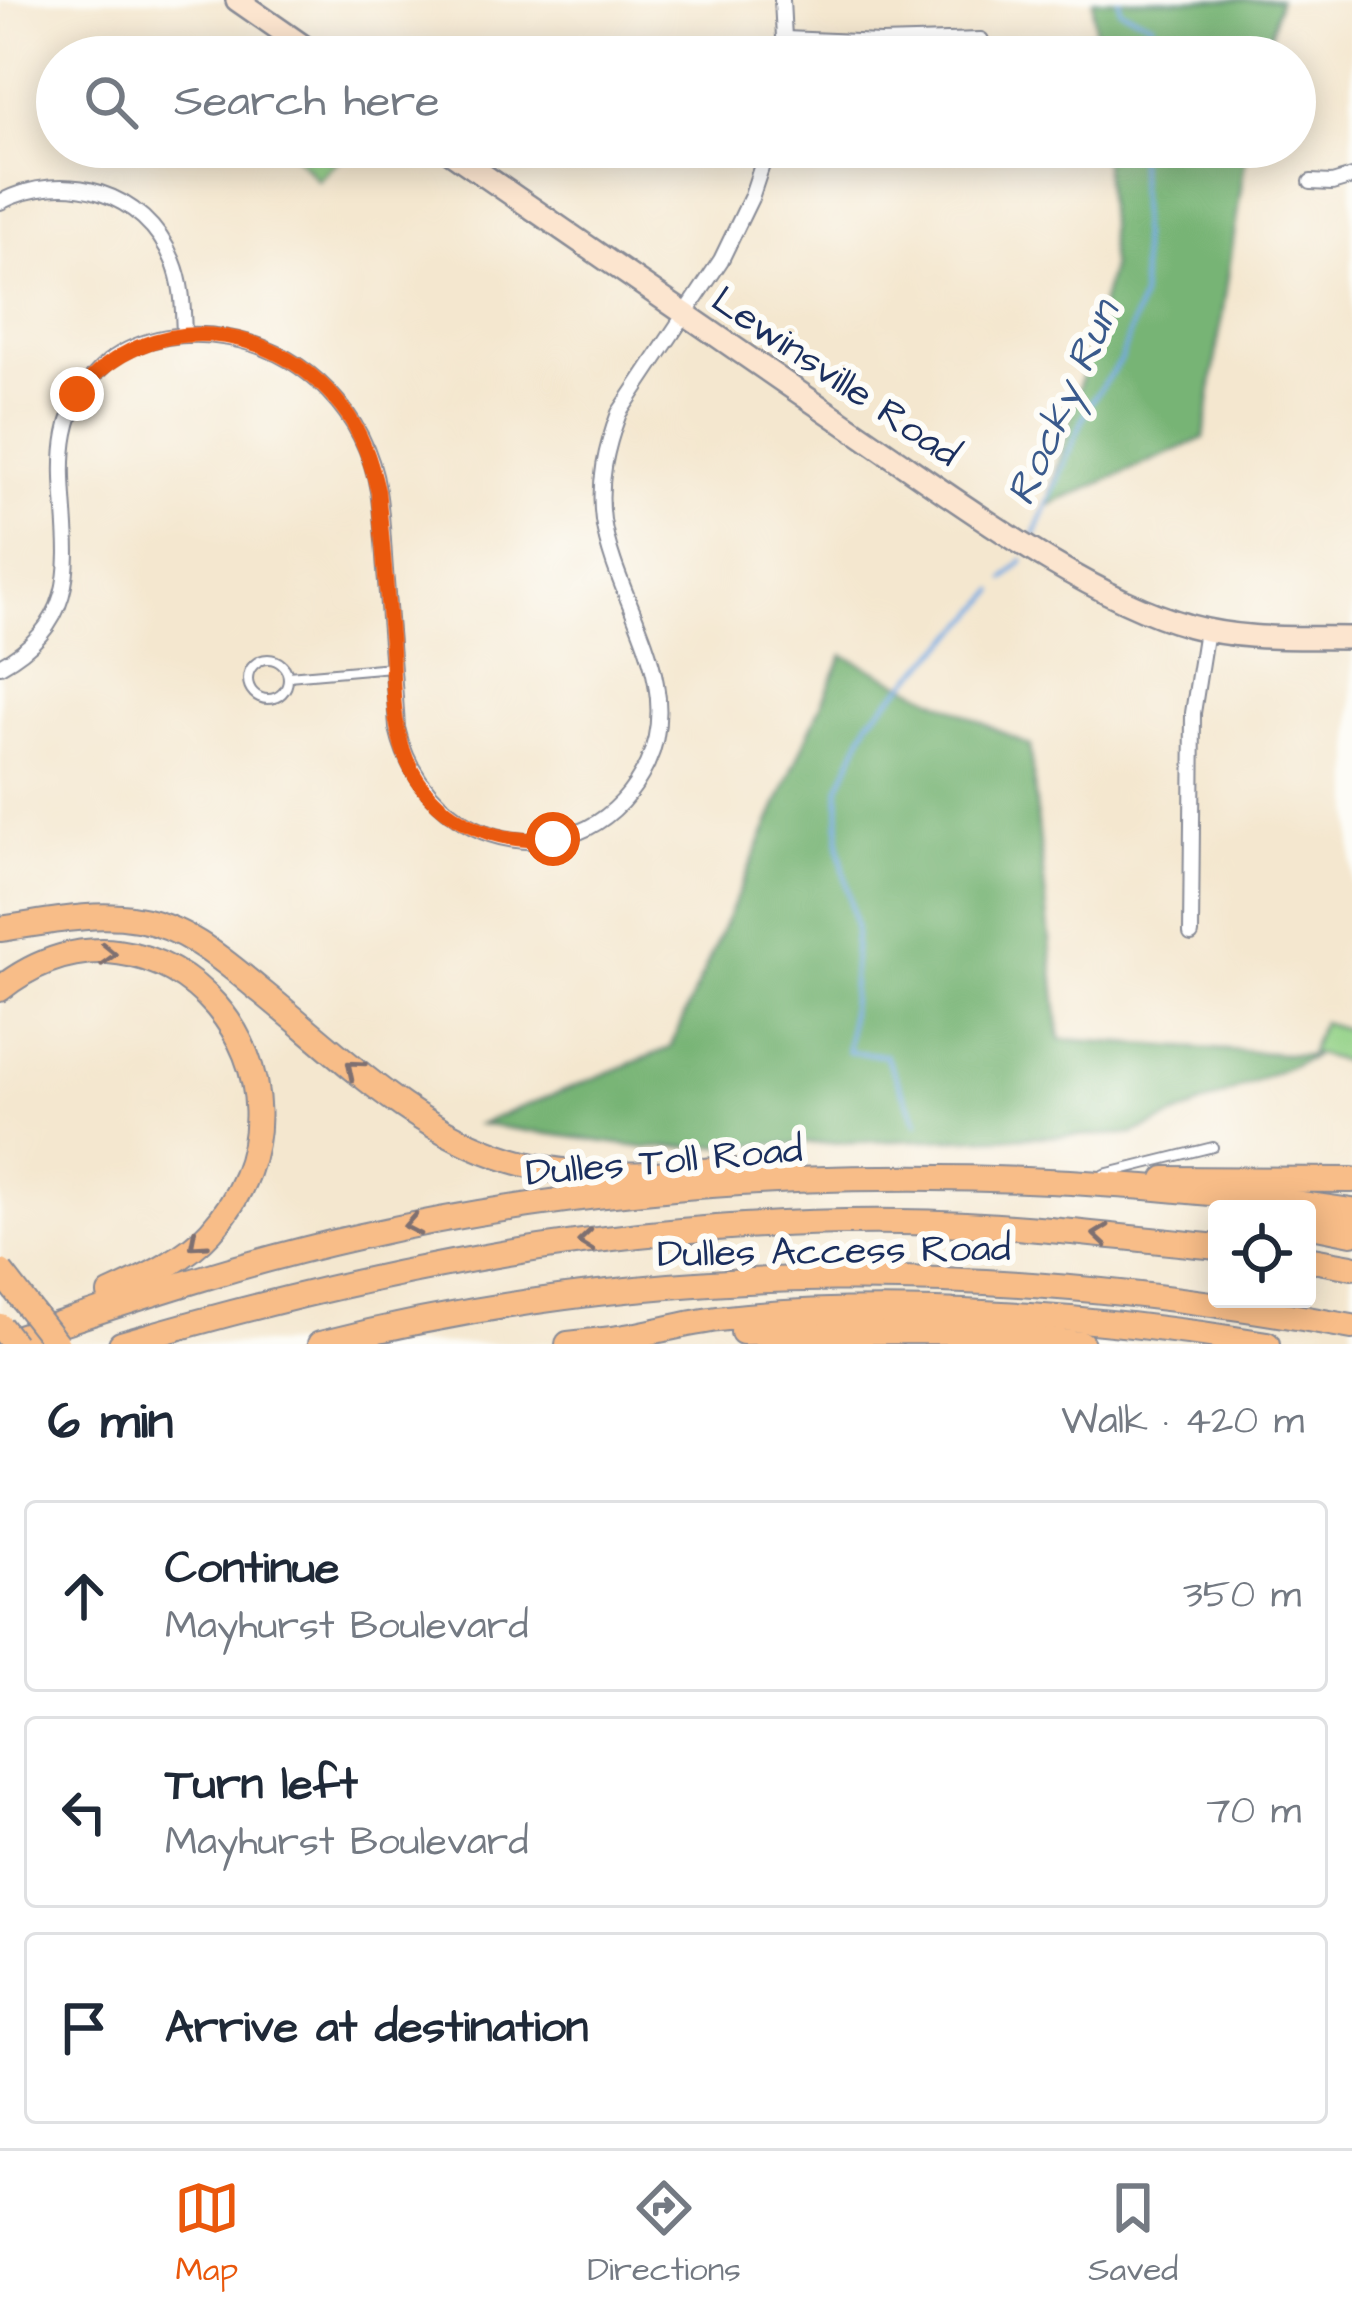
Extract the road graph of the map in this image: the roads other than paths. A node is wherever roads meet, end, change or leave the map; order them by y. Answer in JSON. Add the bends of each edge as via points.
{"nodes":[{"id":1,"x":237,"y":0,"type":"edge"},
{"id":2,"x":782,"y":0,"type":"edge"},
{"id":3,"x":289,"y":36,"type":"edge"},
{"id":4,"x":785,"y":36,"type":"edge"},
{"id":5,"x":472,"y":168,"type":"edge"},
{"id":6,"x":760,"y":168,"type":"edge"},
{"id":7,"x":1352,"y":177,"type":"edge"},
{"id":8,"x":1311,"y":182,"type":"dead end"},
{"id":9,"x":0,"y":202,"type":"edge"},
{"id":10,"x":684,"y":314,"type":"junction"},
{"id":11,"x":184,"y":335,"type":"junction"},
{"id":12,"x":1206,"y":630,"type":"junction"},
{"id":13,"x":1352,"y":638,"type":"edge"},
{"id":14,"x":0,"y":665,"type":"edge"},
{"id":15,"x":393,"y":667,"type":"junction"},
{"id":16,"x":288,"y":676,"type":"junction"},
{"id":17,"x":54,"y":921,"type":"junction"},
{"id":18,"x":0,"y":929,"type":"edge"},
{"id":19,"x":1191,"y":934,"type":"dead end"},
{"id":20,"x":0,"y":944,"type":"edge"},
{"id":21,"x":0,"y":989,"type":"edge"},
{"id":22,"x":1214,"y":1147,"type":"dead end"},
{"id":23,"x":904,"y":1178,"type":"junction"},
{"id":24,"x":1352,"y":1180,"type":"edge"},
{"id":25,"x":1067,"y":1183,"type":"junction"},
{"id":26,"x":1208,"y":1206,"type":"edge"},
{"id":27,"x":1352,"y":1210,"type":"edge"},
{"id":28,"x":1316,"y":1226,"type":"edge"},
{"id":29,"x":1352,"y":1233,"type":"edge"},
{"id":30,"x":1208,"y":1246,"type":"edge"},
{"id":31,"x":1316,"y":1261,"type":"edge"},
{"id":32,"x":1352,"y":1267,"type":"edge"},
{"id":33,"x":0,"y":1270,"type":"edge"},
{"id":34,"x":0,"y":1326,"type":"edge"},
{"id":35,"x":1352,"y":1327,"type":"edge"},
{"id":36,"x":885,"y":1330,"type":"junction"},
{"id":37,"x":61,"y":1333,"type":"edge"},
{"id":38,"x":619,"y":1338,"type":"junction"},
{"id":39,"x":0,"y":1343,"type":"edge"},
{"id":40,"x":1071,"y":1343,"type":"edge"},
{"id":41,"x":14,"y":1344,"type":"edge"},
{"id":42,"x":121,"y":1344,"type":"edge"},
{"id":43,"x":320,"y":1344,"type":"edge"},
{"id":44,"x":568,"y":1344,"type":"edge"},
{"id":45,"x":774,"y":1344,"type":"edge"},
{"id":46,"x":1267,"y":1344,"type":"edge"}],
"edges":[{"from":1,"to":3,"type":"main road"},
{"from":2,"to":4,"type":"street"},
{"from":5,"to":10,"type":"main road","name":"Lewinsville Road"},
{"from":6,"to":10,"type":"street","via":[[738,230]]},
{"from":7,"to":8,"type":"street"},
{"from":9,"to":11,"type":"street","via":[[33,188],[74,186],[131,208],[172,256]]},
{"from":10,"to":12,"type":"main road","name":"Lewinsville Road","via":[[1054,562],[1148,612]]},
{"from":10,"to":15,"type":"street","via":[[619,413],[604,465],[608,544],[659,698],[648,763],[624,798],[591,825],[553,839],[508,839],[467,825],[434,801],[410,767],[397,728]]},
{"from":11,"to":14,"type":"street","via":[[123,352],[77,394],[54,455],[66,557],[59,597],[39,633]]},
{"from":11,"to":15,"type":"street","via":[[242,340],[286,358],[352,420],[378,492]]},
{"from":12,"to":13,"type":"main road","name":"Lewinsville Road","via":[[1268,640]]},
{"from":12,"to":19,"type":"street","via":[[1193,713]]},
{"from":15,"to":16,"type":"lane"},
{"from":16,"to":16,"type":"lane","via":[[280,662],[265,658],[248,682],[271,699],[285,691]]},
{"from":17,"to":18,"type":"highway"},
{"from":17,"to":20,"type":"highway"},
{"from":23,"to":17,"type":"highway","one_way":true,"via":[[778,1166],[580,1174],[508,1159],[394,1101],[191,938],[138,919]]},
{"from":21,"to":37,"type":"highway","one_way":true,"via":[[39,964],[75,955],[147,959],[181,974],[220,1008],[257,1088],[253,1158],[210,1232]]},
{"from":22,"to":25,"type":"lane"},
{"from":23,"to":25,"type":"highway","name":"Dulles Toll Road"},
{"from":23,"to":37,"type":"highway","name":"Dulles Toll Road","one_way":true,"via":[[659,1191],[439,1220],[290,1253]]},
{"from":24,"to":25,"type":"highway"},
{"from":25,"to":26,"type":"highway"},
{"from":25,"to":27,"type":"highway","name":"Dulles Toll Road"},
{"from":28,"to":29,"type":"highway"},
{"from":30,"to":42,"type":"highway","name":"Dulles Access Road","one_way":true,"via":[[951,1223],[671,1232],[384,1274]]},
{"from":31,"to":32,"type":"highway"},
{"from":33,"to":37,"type":"highway","bridge":true},
{"from":34,"to":41,"type":"highway","bridge":true},
{"from":35,"to":43,"type":"highway","name":"Dulles Access Road","via":[[1044,1283],[819,1277],[578,1295]]},
{"from":36,"to":38,"type":"highway"},
{"from":36,"to":40,"type":"highway"},
{"from":36,"to":45,"type":"highway"},
{"from":37,"to":39,"type":"highway","name":"Dulles Toll Road"},
{"from":38,"to":44,"type":"highway"},
{"from":38,"to":46,"type":"highway","via":[[731,1318],[906,1313],[1075,1321]]}]}
